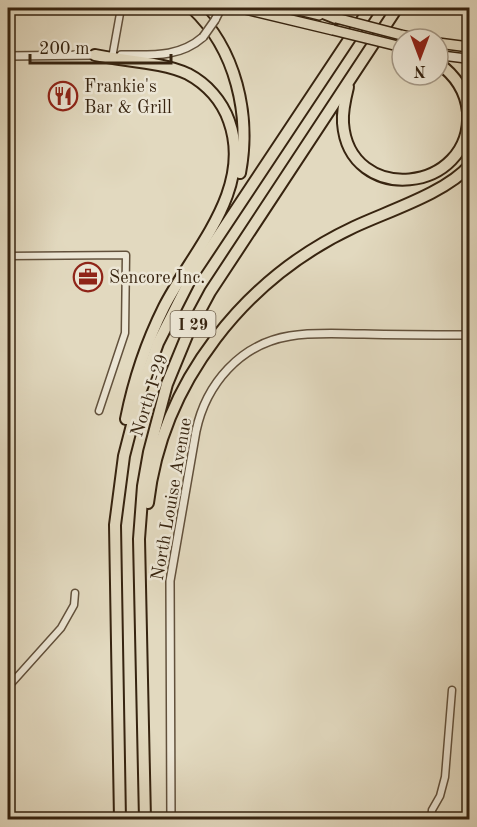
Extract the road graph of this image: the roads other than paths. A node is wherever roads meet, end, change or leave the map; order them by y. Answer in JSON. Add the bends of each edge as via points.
{"nodes":[{"id":1,"x":121,"y":8,"type":"edge"},
{"id":2,"x":192,"y":8,"type":"edge"},
{"id":3,"x":221,"y":8,"type":"edge"},
{"id":4,"x":241,"y":8,"type":"edge"},
{"id":5,"x":290,"y":8,"type":"edge"},
{"id":6,"x":311,"y":8,"type":"edge"},
{"id":7,"x":397,"y":8,"type":"edge"},
{"id":8,"x":368,"y":10,"type":"edge"},
{"id":9,"x":336,"y":18,"type":"junction"},
{"id":10,"x":390,"y":31,"type":"edge"},
{"id":11,"x":390,"y":44,"type":"edge"},
{"id":12,"x":450,"y":45,"type":"edge"},
{"id":13,"x":469,"y":47,"type":"edge"},
{"id":14,"x":95,"y":55,"type":"joint"},
{"id":15,"x":8,"y":56,"type":"edge"},
{"id":16,"x":112,"y":57,"type":"junction"},
{"id":17,"x":450,"y":57,"type":"edge"},
{"id":18,"x":470,"y":59,"type":"edge"},
{"id":19,"x":450,"y":74,"type":"edge"},
{"id":20,"x":349,"y":80,"type":"junction"},
{"id":21,"x":470,"y":165,"type":"edge"},
{"id":22,"x":8,"y":256,"type":"edge"},
{"id":23,"x":200,"y":263,"type":"junction"},
{"id":24,"x":470,"y":335,"type":"edge"},
{"id":25,"x":99,"y":411,"type":"dead end"},
{"id":26,"x":122,"y":469,"type":"junction"},
{"id":27,"x":75,"y":592,"type":"dead end"},
{"id":28,"x":140,"y":605,"type":"junction"},
{"id":29,"x":8,"y":687,"type":"edge"},
{"id":30,"x":452,"y":690,"type":"dead end"},
{"id":31,"x":120,"y":819,"type":"edge"},
{"id":32,"x":145,"y":819,"type":"edge"},
{"id":33,"x":171,"y":819,"type":"edge"},
{"id":34,"x":198,"y":819,"type":"edge"},
{"id":35,"x":432,"y":819,"type":"edge"}],
"edges":[{"from":1,"to":16,"type":"street"},
{"from":2,"to":23,"type":"highway","via":[[228,59],[244,123],[243,157],[235,193]]},
{"from":3,"to":16,"type":"street","bridge":true,"via":[[203,37],[190,47],[171,54]]},
{"from":4,"to":11,"type":"highway","bridge":true},
{"from":5,"to":9,"type":"highway"},
{"from":6,"to":9,"type":"highway"},
{"from":7,"to":20,"type":"highway","name":"North I-29","number":"I 29"},
{"from":8,"to":23,"type":"highway","name":"North I-29","number":"I 29"},
{"from":9,"to":10,"type":"highway","bridge":true},
{"from":12,"to":13,"type":"highway"},
{"from":14,"to":15,"type":"street"},
{"from":14,"to":16,"type":"highway"},
{"from":16,"to":26,"type":"highway","via":[[177,69],[204,85],[228,118],[235,153],[222,207],[165,306],[140,362],[123,437]]},
{"from":17,"to":18,"type":"main road"},
{"from":19,"to":20,"type":"highway","via":[[468,109],[462,142],[453,158],[434,173],[401,181],[368,169],[353,155],[343,124]]},
{"from":20,"to":28,"type":"highway","name":"North I-29","number":"I 29","via":[[224,269],[200,309],[174,367],[156,420],[143,486]]},
{"from":21,"to":28,"type":"highway","via":[[447,184],[337,235],[290,265],[248,301],[209,347],[181,395],[159,450],[148,500],[145,581]]},
{"from":22,"to":25,"type":"street","via":[[126,255],[125,333]]},
{"from":23,"to":26,"type":"highway","name":"North I-29","number":"I 29","via":[[152,359]]},
{"from":24,"to":33,"type":"street","name":"North Louise Avenue","via":[[288,336],[256,347],[231,366],[209,392],[198,420],[170,582]]},
{"from":26,"to":31,"type":"highway","name":"North I-29","number":"I 29","via":[[115,555]]},
{"from":27,"to":29,"type":"street","via":[[74,605],[61,628]]},
{"from":28,"to":32,"type":"highway","name":"North I-29","number":"I 29"},
{"from":30,"to":35,"type":"street","via":[[445,777]]},
{"from":33,"to":34,"type":"street"}]}
